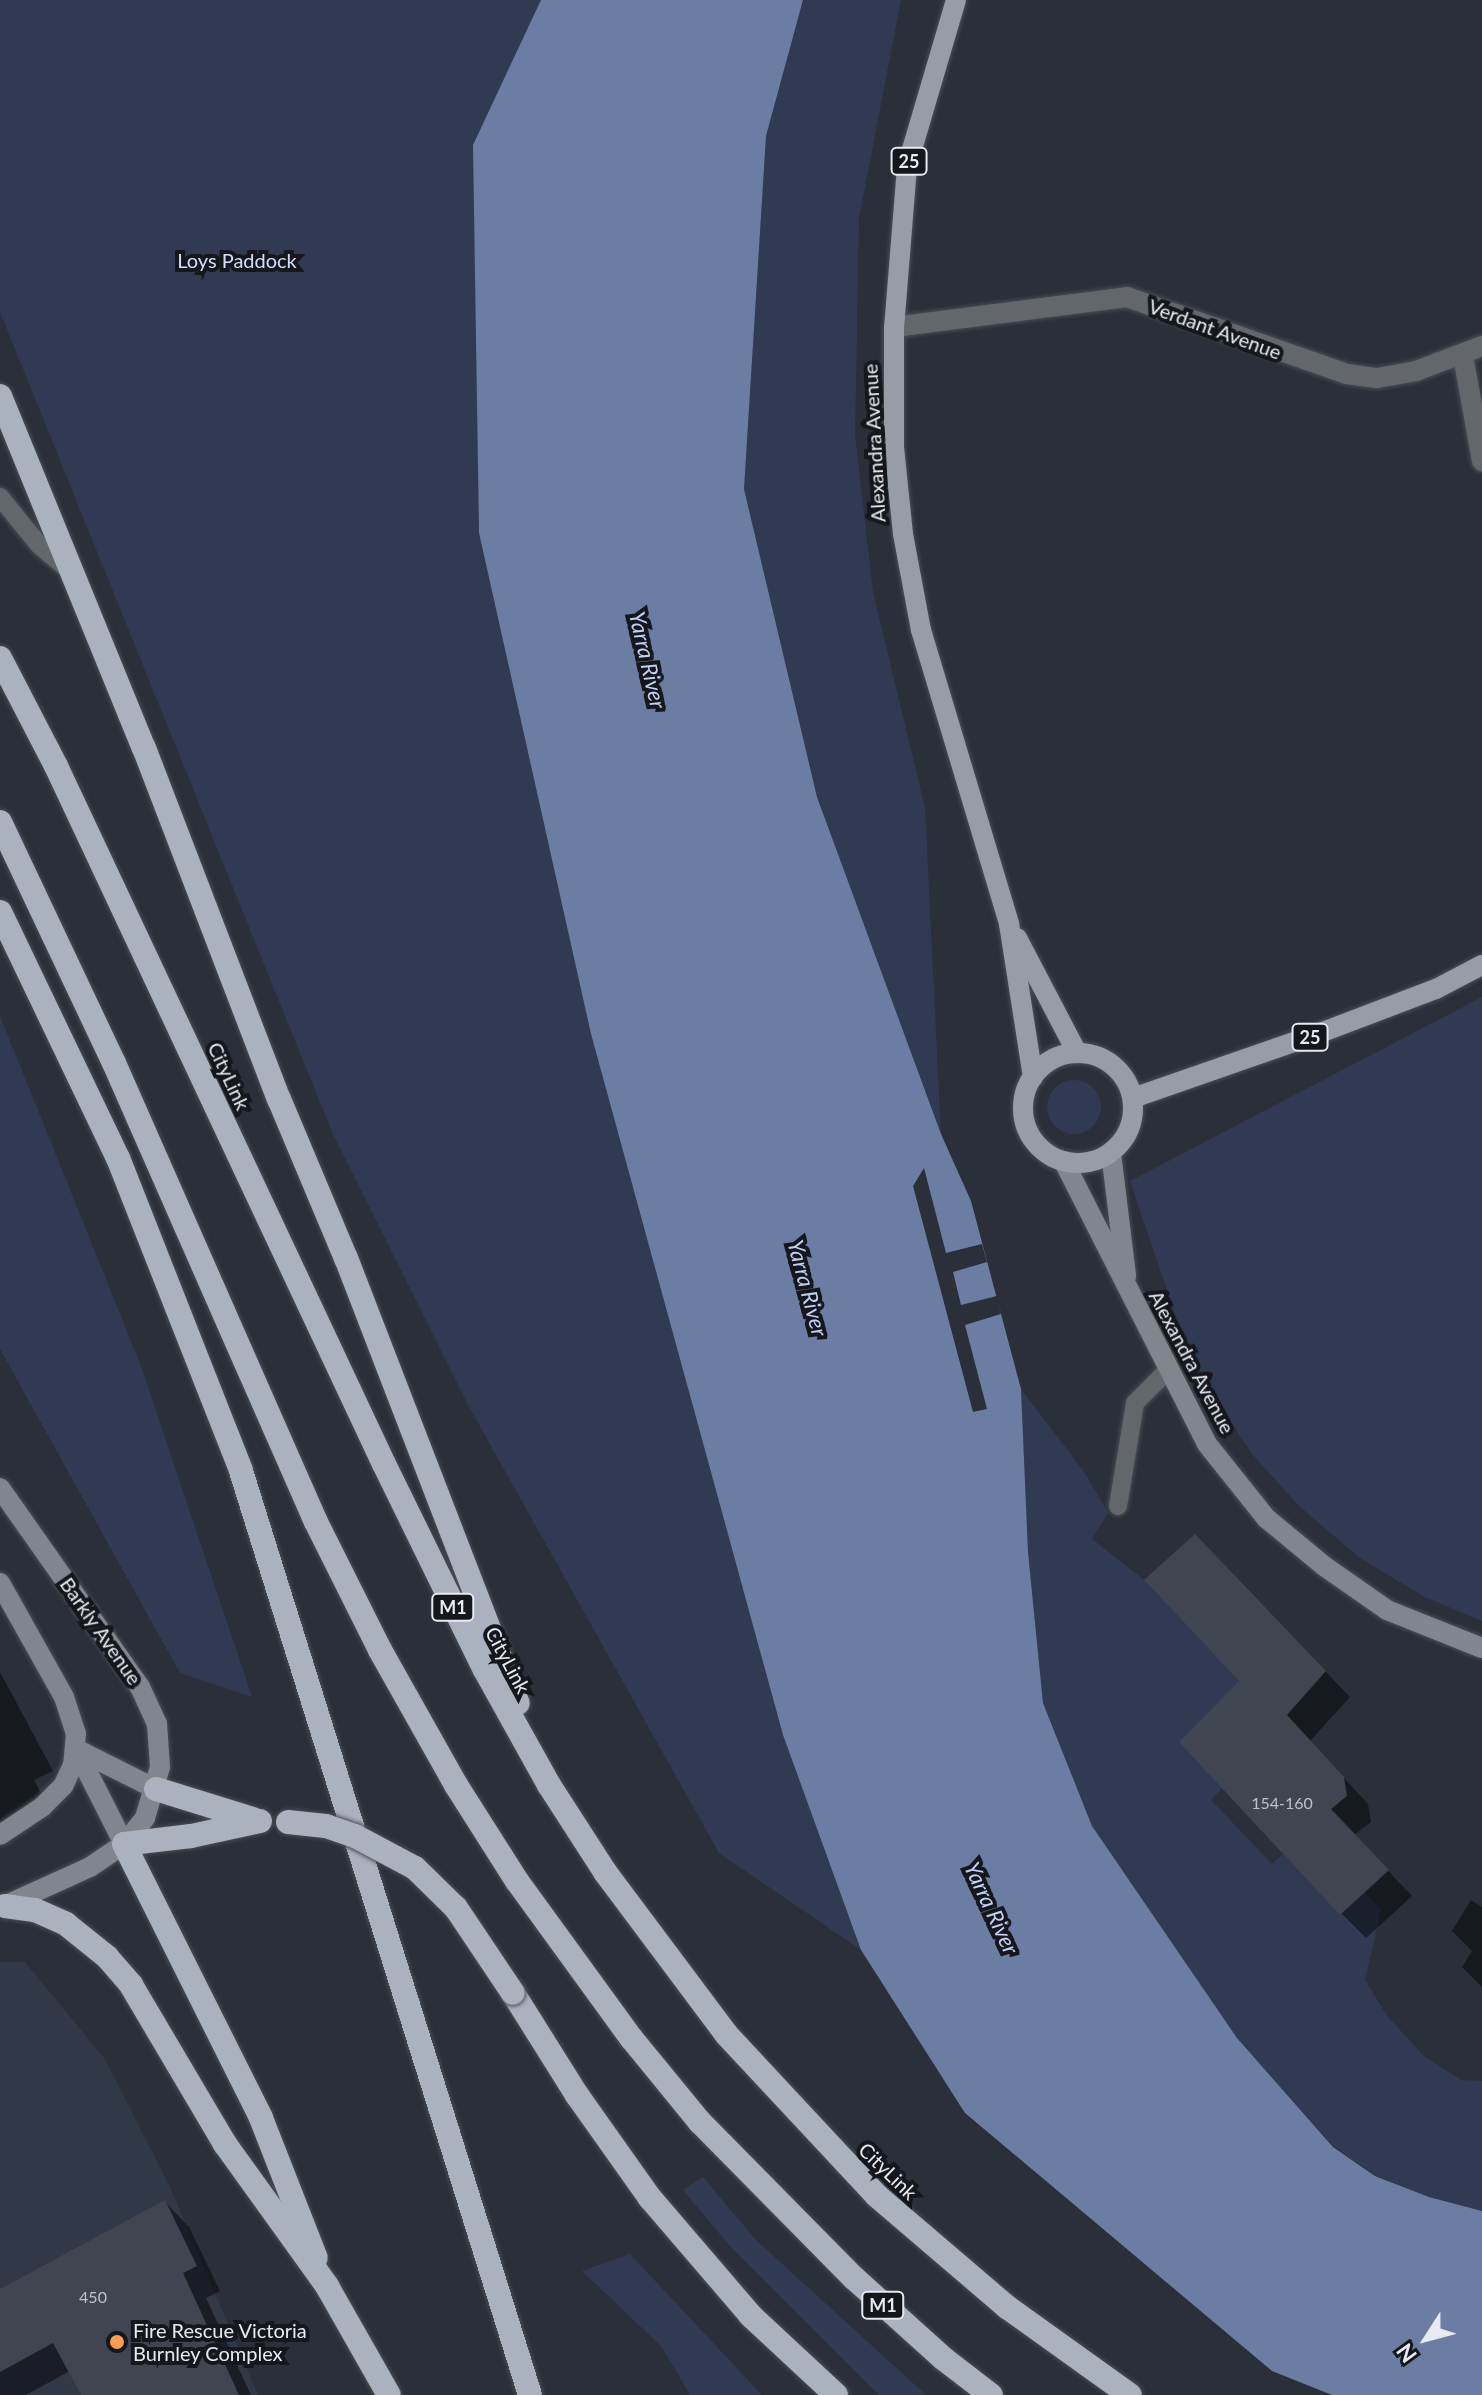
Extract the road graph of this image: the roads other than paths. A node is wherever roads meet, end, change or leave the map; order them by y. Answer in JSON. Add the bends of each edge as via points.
{"nodes":[{"id":1,"x":956,"y":0,"type":"edge"},
{"id":2,"x":894,"y":327,"type":"junction"},
{"id":3,"x":1482,"y":346,"type":"edge"},
{"id":4,"x":1463,"y":356,"type":"junction"},
{"id":5,"x":0,"y":396,"type":"edge"},
{"id":6,"x":1482,"y":461,"type":"edge"},
{"id":7,"x":0,"y":497,"type":"edge"},
{"id":8,"x":73,"y":573,"type":"junction"},
{"id":9,"x":0,"y":658,"type":"edge"},
{"id":10,"x":0,"y":822,"type":"edge"},
{"id":11,"x":0,"y":912,"type":"edge"},
{"id":12,"x":1009,"y":924,"type":"junction"},
{"id":13,"x":1482,"y":965,"type":"edge"},
{"id":14,"x":1077,"y":1053,"type":"junction"},
{"id":15,"x":1033,"y":1077,"type":"junction"},
{"id":16,"x":1133,"y":1098,"type":"junction"},
{"id":17,"x":1111,"y":1153,"type":"junction"},
{"id":18,"x":1064,"y":1162,"type":"junction"},
{"id":19,"x":1127,"y":1291,"type":"junction"},
{"id":20,"x":1167,"y":1371,"type":"junction"},
{"id":21,"x":0,"y":1488,"type":"edge"},
{"id":22,"x":1118,"y":1506,"type":"dead end"},
{"id":23,"x":0,"y":1583,"type":"edge"},
{"id":24,"x":1482,"y":1648,"type":"edge"},
{"id":25,"x":76,"y":1749,"type":"junction"},
{"id":26,"x":549,"y":1785,"type":"junction"},
{"id":27,"x":156,"y":1789,"type":"junction"},
{"id":28,"x":260,"y":1821,"type":"junction"},
{"id":29,"x":0,"y":1835,"type":"edge"},
{"id":30,"x":124,"y":1844,"type":"junction"},
{"id":31,"x":2,"y":1907,"type":"edge"},
{"id":32,"x":327,"y":2286,"type":"junction"},
{"id":33,"x":389,"y":2395,"type":"edge"},
{"id":34,"x":530,"y":2395,"type":"edge"},
{"id":35,"x":836,"y":2395,"type":"edge"},
{"id":36,"x":991,"y":2395,"type":"edge"},
{"id":37,"x":1130,"y":2395,"type":"edge"}],
"edges":[{"from":1,"to":2,"type":"main road","name":"Alexandra Avenue","number":"25","via":[[907,167]]},
{"from":2,"to":4,"type":"street","name":"Verdant Avenue","via":[[1127,297],[1347,374],[1377,378]]},
{"from":2,"to":12,"type":"main road","name":"Alexandra Avenue","number":"25","via":[[894,447],[921,630]]},
{"from":3,"to":4,"type":"street","name":"Verdant Avenue"},
{"from":4,"to":6,"type":"street"},
{"from":5,"to":8,"type":"highway"},
{"from":7,"to":8,"type":"lane","via":[[39,545]]},
{"from":8,"to":26,"type":"highway"},
{"from":9,"to":26,"type":"highway","name":"CityLink","number":"M1","via":[[56,766],[423,1545]]},
{"from":10,"to":36,"type":"highway","number":"M1","via":[[121,1077],[316,1522],[380,1650],[486,1833],[606,2004],[700,2122],[854,2278]]},
{"from":11,"to":34,"type":"highway","via":[[118,1158],[241,1471]]},
{"from":12,"to":14,"type":"main road","name":"Alexandra Avenue","number":"25"},
{"from":12,"to":15,"type":"main road","name":"Alexandra Avenue","number":"25"},
{"from":13,"to":16,"type":"main road","number":"25","via":[[1436,989]]},
{"from":14,"to":15,"type":"main road","via":[[1046,1063]]},
{"from":14,"to":16,"type":"main road","via":[[1101,1057],[1116,1067]]},
{"from":15,"to":18,"type":"main road","number":"25","via":[[1024,1101],[1026,1127],[1048,1154]]},
{"from":16,"to":17,"type":"main road","via":[[1130,1129]]},
{"from":17,"to":18,"type":"main road","via":[[1081,1164]]},
{"from":17,"to":19,"type":"main road","name":"Alexandra Avenue"},
{"from":18,"to":19,"type":"main road","name":"Alexandra Avenue"},
{"from":19,"to":20,"type":"main road","name":"Alexandra Avenue"},
{"from":20,"to":22,"type":"lane","via":[[1135,1403]]},
{"from":20,"to":24,"type":"main road","name":"Alexandra Avenue","via":[[1207,1444],[1266,1518],[1387,1610]]},
{"from":21,"to":27,"type":"main road","name":"Barkly Avenue","via":[[147,1701],[159,1733]]},
{"from":23,"to":25,"type":"main road","via":[[73,1716]]},
{"from":25,"to":27,"type":"main road"},
{"from":25,"to":29,"type":"main road","via":[[71,1772],[57,1793]]},
{"from":25,"to":30,"type":"main road"},
{"from":26,"to":37,"type":"highway","name":"CityLink","number":"M1","via":[[686,1985],[820,2138],[877,2196],[1007,2307]]},
{"from":27,"to":28,"type":"highway"},
{"from":27,"to":30,"type":"main road","name":"Barkly Avenue","via":[[145,1818]]},
{"from":28,"to":30,"type":"highway"},
{"from":28,"to":35,"type":"highway","bridge":true,"via":[[326,1826],[355,1836],[415,1868],[456,1908],[650,2198],[751,2316]]},
{"from":30,"to":31,"type":"main road","name":"Barkly Avenue","via":[[90,1867]]},
{"from":30,"to":32,"type":"highway","via":[[261,2118]]},
{"from":31,"to":32,"type":"highway","via":[[58,1919],[121,1971],[248,2180]]},
{"from":32,"to":33,"type":"highway"}]}
